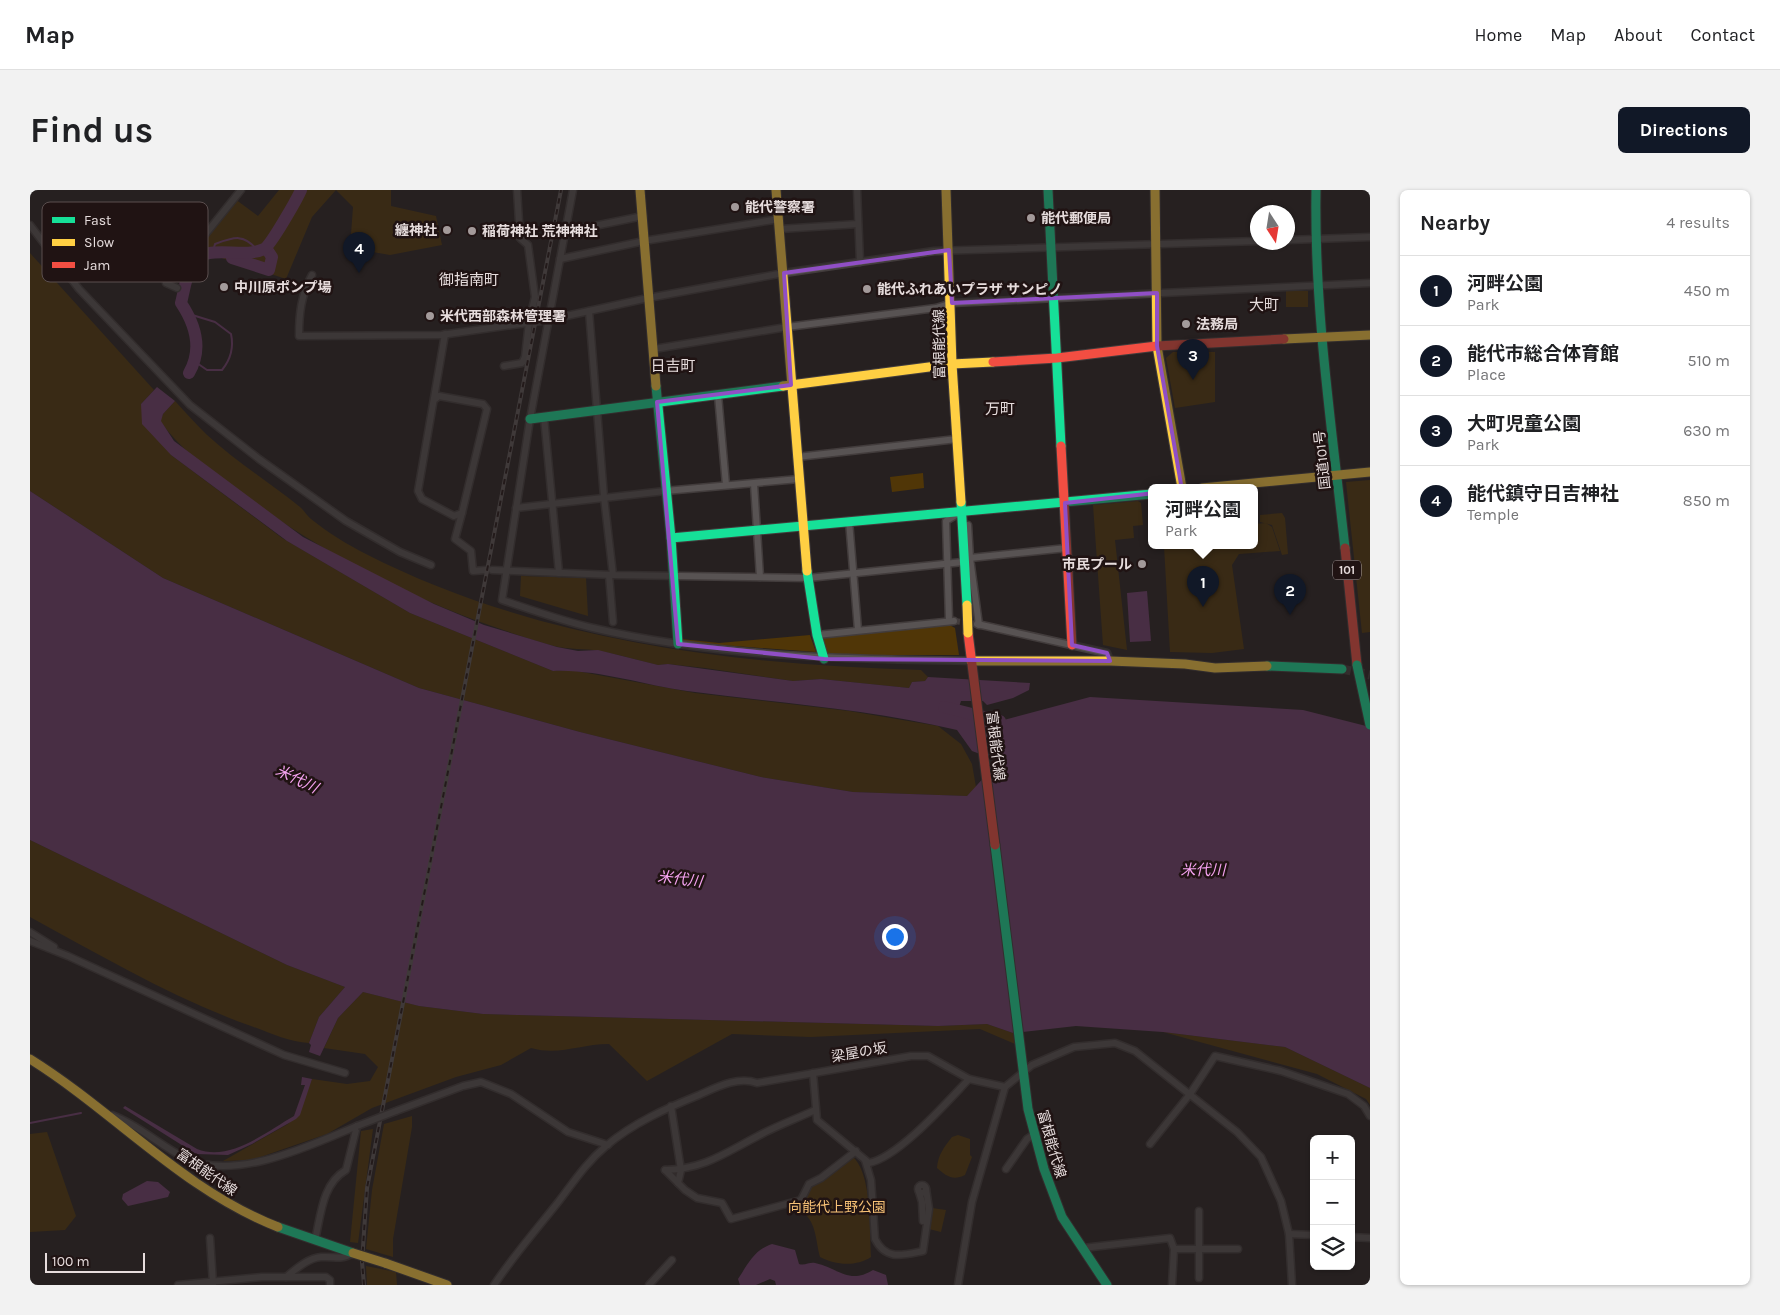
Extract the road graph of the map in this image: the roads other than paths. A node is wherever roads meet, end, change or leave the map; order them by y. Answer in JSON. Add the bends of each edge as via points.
{"nodes":[{"id":1,"x":241,"y":190,"type":"edge"},
{"id":2,"x":517,"y":190,"type":"edge"},
{"id":3,"x":573,"y":190,"type":"edge"},
{"id":4,"x":640,"y":190,"type":"edge"},
{"id":5,"x":776,"y":190,"type":"edge"},
{"id":6,"x":857,"y":190,"type":"edge"},
{"id":7,"x":946,"y":190,"type":"edge"},
{"id":8,"x":1048,"y":190,"type":"edge"},
{"id":9,"x":1155,"y":190,"type":"edge"},
{"id":10,"x":1316,"y":190,"type":"edge"},
{"id":11,"x":643,"y":216,"type":"junction"},
{"id":12,"x":779,"y":219,"type":"junction"},
{"id":13,"x":858,"y":224,"type":"junction"},
{"id":14,"x":30,"y":225,"type":"edge"},
{"id":15,"x":780,"y":229,"type":"junction"},
{"id":16,"x":208,"y":231,"type":"edge"},
{"id":17,"x":565,"y":232,"type":"junction"},
{"id":18,"x":1370,"y":237,"type":"edge"},
{"id":19,"x":1315,"y":239,"type":"junction"},
{"id":20,"x":42,"y":240,"type":"edge"},
{"id":21,"x":1295,"y":240,"type":"edge"},
{"id":22,"x":644,"y":241,"type":"junction"},
{"id":23,"x":1250,"y":241,"type":"edge"},
{"id":24,"x":1155,"y":245,"type":"junction"},
{"id":25,"x":1050,"y":248,"type":"junction"},
{"id":26,"x":949,"y":250,"type":"junction"},
{"id":27,"x":560,"y":259,"type":"junction"},
{"id":28,"x":860,"y":262,"type":"junction"},
{"id":29,"x":784,"y":273,"type":"junction"},
{"id":30,"x":312,"y":275,"type":"dead end"},
{"id":31,"x":74,"y":282,"type":"edge"},
{"id":32,"x":167,"y":282,"type":"edge"},
{"id":33,"x":1370,"y":283,"type":"edge"},
{"id":34,"x":1319,"y":286,"type":"junction"},
{"id":35,"x":177,"y":288,"type":"dead end"},
{"id":36,"x":1156,"y":293,"type":"junction"},
{"id":37,"x":648,"y":298,"type":"junction"},
{"id":38,"x":1053,"y":300,"type":"junction"},
{"id":39,"x":952,"y":303,"type":"junction"},
{"id":40,"x":589,"y":312,"type":"junction"},
{"id":41,"x":548,"y":320,"type":"junction"},
{"id":42,"x":529,"y":322,"type":"junction"},
{"id":43,"x":787,"y":327,"type":"junction"},
{"id":44,"x":445,"y":334,"type":"junction"},
{"id":45,"x":1370,"y":335,"type":"edge"},
{"id":46,"x":1322,"y":336,"type":"junction"},
{"id":47,"x":1157,"y":346,"type":"junction"},
{"id":48,"x":654,"y":349,"type":"junction"},
{"id":49,"x":1057,"y":358,"type":"junction"},
{"id":50,"x":952,"y":364,"type":"junction"},
{"id":51,"x":504,"y":366,"type":"dead end"},
{"id":52,"x":791,"y":385,"type":"junction"},
{"id":53,"x":718,"y":394,"type":"junction"},
{"id":54,"x":434,"y":400,"type":"junction"},
{"id":55,"x":657,"y":402,"type":"junction"},
{"id":56,"x":596,"y":409,"type":"junction"},
{"id":57,"x":544,"y":417,"type":"junction"},
{"id":58,"x":530,"y":419,"type":"junction"},
{"id":59,"x":957,"y":439,"type":"junction"},
{"id":60,"x":797,"y":457,"type":"junction"},
{"id":61,"x":1370,"y":472,"type":"edge"},
{"id":62,"x":1338,"y":474,"type":"junction"},
{"id":63,"x":799,"y":479,"type":"junction"},
{"id":64,"x":754,"y":484,"type":"junction"},
{"id":65,"x":1181,"y":484,"type":"edge"},
{"id":66,"x":1241,"y":484,"type":"edge"},
{"id":67,"x":726,"y":485,"type":"junction"},
{"id":68,"x":665,"y":490,"type":"junction"},
{"id":69,"x":1148,"y":494,"type":"edge"},
{"id":70,"x":604,"y":497,"type":"junction"},
{"id":71,"x":1064,"y":503,"type":"junction"},
{"id":72,"x":553,"y":504,"type":"junction"},
{"id":73,"x":516,"y":508,"type":"junction"},
{"id":74,"x":962,"y":511,"type":"junction"},
{"id":75,"x":462,"y":513,"type":"junction"},
{"id":76,"x":849,"y":521,"type":"junction"},
{"id":77,"x":803,"y":525,"type":"junction"},
{"id":78,"x":968,"y":526,"type":"dead end"},
{"id":79,"x":756,"y":529,"type":"junction"},
{"id":80,"x":671,"y":538,"type":"junction"},
{"id":81,"x":1067,"y":548,"type":"junction"},
{"id":82,"x":966,"y":560,"type":"junction"},
{"id":83,"x":946,"y":563,"type":"junction"},
{"id":84,"x":431,"y":565,"type":"dead end"},
{"id":85,"x":506,"y":570,"type":"junction"},
{"id":86,"x":559,"y":573,"type":"junction"},
{"id":87,"x":854,"y":573,"type":"junction"},
{"id":88,"x":611,"y":575,"type":"junction"},
{"id":89,"x":673,"y":576,"type":"junction"},
{"id":90,"x":760,"y":578,"type":"junction"},
{"id":91,"x":808,"y":578,"type":"junction"},
{"id":92,"x":614,"y":622,"type":"dead end"},
{"id":93,"x":858,"y":630,"type":"junction"},
{"id":94,"x":817,"y":635,"type":"junction"},
{"id":95,"x":678,"y":644,"type":"junction"},
{"id":96,"x":1072,"y":645,"type":"junction"},
{"id":97,"x":824,"y":659,"type":"junction"},
{"id":98,"x":971,"y":661,"type":"junction"},
{"id":99,"x":1110,"y":661,"type":"junction"},
{"id":100,"x":1342,"y":669,"type":"tunnel mouth"},
{"id":101,"x":1370,"y":724,"type":"edge"},
{"id":102,"x":30,"y":932,"type":"edge"},
{"id":103,"x":30,"y":941,"type":"edge"},
{"id":104,"x":68,"y":956,"type":"junction"},
{"id":105,"x":30,"y":1059,"type":"edge"},
{"id":106,"x":1023,"y":1071,"type":"junction"},
{"id":107,"x":345,"y":1073,"type":"dead end"},
{"id":108,"x":813,"y":1073,"type":"junction"},
{"id":109,"x":969,"y":1079,"type":"junction"},
{"id":110,"x":1005,"y":1087,"type":"junction"},
{"id":111,"x":1190,"y":1094,"type":"junction"},
{"id":112,"x":671,"y":1106,"type":"junction"},
{"id":113,"x":815,"y":1110,"type":"junction"},
{"id":114,"x":108,"y":1114,"type":"junction"},
{"id":115,"x":1370,"y":1116,"type":"edge"},
{"id":116,"x":357,"y":1126,"type":"junction"},
{"id":117,"x":1033,"y":1135,"type":"junction"},
{"id":118,"x":1150,"y":1144,"type":"dead end"},
{"id":119,"x":608,"y":1145,"type":"junction"},
{"id":120,"x":856,"y":1151,"type":"junction"},
{"id":121,"x":865,"y":1160,"type":"junction"},
{"id":122,"x":1006,"y":1169,"type":"dead end"},
{"id":123,"x":681,"y":1170,"type":"junction"},
{"id":124,"x":678,"y":1183,"type":"junction"},
{"id":125,"x":1199,"y":1211,"type":"dead end"},
{"id":126,"x":1290,"y":1234,"type":"junction"},
{"id":127,"x":1310,"y":1235,"type":"edge"},
{"id":128,"x":1355,"y":1237,"type":"edge"},
{"id":129,"x":210,"y":1238,"type":"dead end"},
{"id":130,"x":1370,"y":1238,"type":"edge"},
{"id":131,"x":315,"y":1240,"type":"junction"},
{"id":132,"x":1083,"y":1248,"type":"junction"},
{"id":133,"x":1199,"y":1248,"type":"junction"},
{"id":134,"x":1174,"y":1249,"type":"junction"},
{"id":135,"x":1238,"y":1249,"type":"dead end"},
{"id":136,"x":921,"y":1252,"type":"junction"},
{"id":137,"x":353,"y":1253,"type":"junction"},
{"id":138,"x":672,"y":1260,"type":"dead end"},
{"id":139,"x":286,"y":1277,"type":"junction"},
{"id":140,"x":1199,"y":1278,"type":"dead end"},
{"id":141,"x":248,"y":1282,"type":"edge"},
{"id":142,"x":213,"y":1283,"type":"edge"},
{"id":143,"x":178,"y":1285,"type":"edge"},
{"id":144,"x":285,"y":1285,"type":"edge"},
{"id":145,"x":330,"y":1285,"type":"edge"},
{"id":146,"x":447,"y":1285,"type":"edge"},
{"id":147,"x":494,"y":1285,"type":"edge"},
{"id":148,"x":649,"y":1285,"type":"edge"},
{"id":149,"x":958,"y":1285,"type":"edge"},
{"id":150,"x":1107,"y":1285,"type":"edge"},
{"id":151,"x":1172,"y":1285,"type":"edge"},
{"id":152,"x":1292,"y":1285,"type":"edge"}],
"edges":[{"from":1,"to":16,"type":"street"},
{"from":2,"to":42,"type":"street","via":[[520,238],[528,245],[535,297]]},
{"from":3,"to":17,"type":"street"},
{"from":4,"to":11,"type":"main road"},
{"from":5,"to":12,"type":"main road"},
{"from":6,"to":13,"type":"street"},
{"from":7,"to":26,"type":"main road","name":"富根能代線"},
{"from":8,"to":25,"type":"main road"},
{"from":9,"to":24,"type":"main road"},
{"from":10,"to":19,"type":"main road","name":"国道101号","number":"101"},
{"from":11,"to":17,"type":"street"},
{"from":11,"to":22,"type":"main road"},
{"from":12,"to":15,"type":"main road"},
{"from":12,"to":22,"type":"street"},
{"from":13,"to":15,"type":"street"},
{"from":13,"to":28,"type":"street"},
{"from":14,"to":20,"type":"street"},
{"from":15,"to":29,"type":"main road"},
{"from":17,"to":27,"type":"street"},
{"from":18,"to":19,"type":"street"},
{"from":19,"to":21,"type":"street"},
{"from":19,"to":34,"type":"main road","name":"国道101号","number":"101"},
{"from":22,"to":27,"type":"street"},
{"from":22,"to":37,"type":"main road"},
{"from":23,"to":24,"type":"street"},
{"from":24,"to":25,"type":"street"},
{"from":24,"to":36,"type":"main road"},
{"from":25,"to":26,"type":"street"},
{"from":25,"to":38,"type":"main road"},
{"from":26,"to":28,"type":"street"},
{"from":26,"to":39,"type":"main road","name":"富根能代線"},
{"from":27,"to":41,"type":"street"},
{"from":28,"to":29,"type":"street"},
{"from":29,"to":37,"type":"street"},
{"from":29,"to":43,"type":"main road"},
{"from":30,"to":44,"type":"street","via":[[304,290],[299,336]]},
{"from":31,"to":84,"type":"street","via":[[190,405],[258,459],[346,521],[400,552]]},
{"from":32,"to":35,"type":"street"},
{"from":33,"to":34,"type":"street"},
{"from":34,"to":36,"type":"street"},
{"from":34,"to":46,"type":"main road","name":"国道101号","number":"101"},
{"from":36,"to":38,"type":"street"},
{"from":36,"to":47,"type":"main road"},
{"from":37,"to":40,"type":"street"},
{"from":37,"to":48,"type":"main road"},
{"from":38,"to":39,"type":"street"},
{"from":38,"to":49,"type":"main road"},
{"from":39,"to":43,"type":"street","via":[[936,308]]},
{"from":39,"to":50,"type":"main road","name":"富根能代線"},
{"from":40,"to":41,"type":"street"},
{"from":40,"to":56,"type":"street"},
{"from":41,"to":42,"type":"street"},
{"from":41,"to":58,"type":"street"},
{"from":42,"to":44,"type":"street"},
{"from":42,"to":51,"type":"street","via":[[522,363]]},
{"from":43,"to":48,"type":"street"},
{"from":43,"to":52,"type":"main road"},
{"from":44,"to":54,"type":"street"},
{"from":45,"to":46,"type":"main road"},
{"from":46,"to":47,"type":"main road"},
{"from":46,"to":62,"type":"main road","name":"国道101号","number":"101"},
{"from":47,"to":49,"type":"main road"},
{"from":47,"to":65,"type":"main road"},
{"from":48,"to":55,"type":"main road"},
{"from":49,"to":50,"type":"main road"},
{"from":49,"to":71,"type":"main road"},
{"from":50,"to":52,"type":"main road"},
{"from":50,"to":59,"type":"main road","name":"富根能代線"},
{"from":52,"to":53,"type":"main road"},
{"from":52,"to":60,"type":"main road"},
{"from":53,"to":55,"type":"main road"},
{"from":53,"to":67,"type":"street"},
{"from":54,"to":75,"type":"street","via":[[418,491],[422,498],[454,516]]},
{"from":54,"to":75,"type":"street","via":[[439,396],[483,404],[487,408]]},
{"from":55,"to":56,"type":"main road"},
{"from":55,"to":68,"type":"main road"},
{"from":56,"to":57,"type":"main road"},
{"from":56,"to":70,"type":"street"},
{"from":57,"to":58,"type":"main road"},
{"from":57,"to":72,"type":"street"},
{"from":58,"to":73,"type":"street"},
{"from":59,"to":60,"type":"street"},
{"from":59,"to":74,"type":"main road","name":"富根能代線"},
{"from":60,"to":63,"type":"main road"},
{"from":61,"to":62,"type":"main road"},
{"from":62,"to":66,"type":"main road"},
{"from":62,"to":101,"type":"main road","name":"国道101号","number":"101","bridge":true,"via":[[1357,665]]},
{"from":63,"to":64,"type":"street"},
{"from":63,"to":77,"type":"main road"},
{"from":64,"to":67,"type":"street"},
{"from":64,"to":79,"type":"street"},
{"from":67,"to":68,"type":"street"},
{"from":68,"to":70,"type":"street"},
{"from":68,"to":80,"type":"main road"},
{"from":69,"to":71,"type":"main road"},
{"from":70,"to":72,"type":"street"},
{"from":70,"to":88,"type":"street"},
{"from":71,"to":74,"type":"main road"},
{"from":71,"to":81,"type":"main road"},
{"from":72,"to":73,"type":"street"},
{"from":72,"to":86,"type":"street"},
{"from":73,"to":85,"type":"street"},
{"from":74,"to":76,"type":"main road"},
{"from":74,"to":82,"type":"main road","name":"富根能代線"},
{"from":74,"to":83,"type":"street","via":[[946,521]]},
{"from":75,"to":85,"type":"street","via":[[455,539],[471,551],[473,571]]},
{"from":76,"to":77,"type":"main road"},
{"from":76,"to":87,"type":"street"},
{"from":77,"to":79,"type":"main road"},
{"from":77,"to":91,"type":"main road"},
{"from":78,"to":82,"type":"street"},
{"from":79,"to":80,"type":"main road"},
{"from":79,"to":90,"type":"street"},
{"from":80,"to":89,"type":"main road"},
{"from":81,"to":82,"type":"street"},
{"from":81,"to":96,"type":"main road"},
{"from":82,"to":83,"type":"street"},
{"from":82,"to":96,"type":"street","via":[[978,625]]},
{"from":82,"to":98,"type":"main road","name":"富根能代線","bridge":true},
{"from":83,"to":87,"type":"street"},
{"from":83,"to":93,"type":"street","via":[[952,620]]},
{"from":85,"to":86,"type":"street"},
{"from":85,"to":95,"type":"street","via":[[502,600],[592,628]]},
{"from":86,"to":88,"type":"street"},
{"from":87,"to":91,"type":"street"},
{"from":87,"to":93,"type":"street"},
{"from":88,"to":89,"type":"street"},
{"from":88,"to":92,"type":"street"},
{"from":89,"to":90,"type":"street"},
{"from":89,"to":95,"type":"main road"},
{"from":90,"to":91,"type":"street"},
{"from":91,"to":94,"type":"main road"},
{"from":93,"to":94,"type":"street"},
{"from":94,"to":97,"type":"main road"},
{"from":95,"to":97,"type":"street"},
{"from":96,"to":99,"type":"street","via":[[1107,653]]},
{"from":97,"to":98,"type":"street"},
{"from":98,"to":99,"type":"main road"},
{"from":98,"to":106,"type":"main road","name":"富根能代線"},
{"from":99,"to":100,"type":"main road","via":[[1216,668],[1246,664]]},
{"from":102,"to":104,"type":"street"},
{"from":103,"to":104,"type":"street"},
{"from":104,"to":107,"type":"street","via":[[298,1060]]},
{"from":105,"to":114,"type":"main road","name":"富根能代線"},
{"from":106,"to":110,"type":"street"},
{"from":106,"to":111,"type":"street","via":[[1032,1064],[1074,1047],[1115,1043],[1135,1051]]},
{"from":106,"to":117,"type":"main road","name":"富根能代線"},
{"from":108,"to":109,"type":"street","name":"梁屋の坂","via":[[886,1059],[928,1056]]},
{"from":108,"to":112,"type":"street","name":"梁屋の坂","via":[[721,1086]]},
{"from":108,"to":113,"type":"street"},
{"from":109,"to":110,"type":"street","name":"梁屋の坂"},
{"from":109,"to":121,"type":"street","via":[[896,1149],[876,1161]]},
{"from":110,"to":149,"type":"street","via":[[972,1202]]},
{"from":111,"to":115,"type":"street","via":[[1215,1056],[1281,1071],[1348,1094],[1364,1106]]},
{"from":111,"to":118,"type":"street"},
{"from":111,"to":126,"type":"street","via":[[1237,1132],[1261,1157],[1281,1201]]},
{"from":112,"to":119,"type":"street","name":"梁屋の坂"},
{"from":112,"to":123,"type":"street"},
{"from":113,"to":120,"type":"street","via":[[817,1120]]},
{"from":113,"to":123,"type":"street","via":[[759,1135],[713,1161]]},
{"from":114,"to":116,"type":"street","via":[[130,1122],[185,1158],[208,1167],[252,1164]]},
{"from":114,"to":131,"type":"main road","name":"富根能代線","via":[[217,1198]]},
{"from":116,"to":119,"type":"street","bridge":true,"via":[[481,1082],[511,1094],[568,1132]]},
{"from":116,"to":131,"type":"street","via":[[346,1170],[335,1177],[326,1193]]},
{"from":117,"to":122,"type":"street"},
{"from":117,"to":132,"type":"main road","name":"富根能代線","via":[[1062,1217]]},
{"from":119,"to":147,"type":"street","name":"梁屋の坂","via":[[578,1172]]},
{"from":120,"to":121,"type":"street"},
{"from":120,"to":124,"type":"street","via":[[809,1184],[801,1200],[732,1218],[722,1203],[697,1198]]},
{"from":121,"to":136,"type":"street","via":[[871,1180],[874,1232],[878,1245],[895,1256]]},
{"from":123,"to":124,"type":"street"},
{"from":123,"to":124,"type":"street","via":[[665,1170]]},
{"from":125,"to":133,"type":"street"},
{"from":126,"to":127,"type":"street"},
{"from":126,"to":152,"type":"street"},
{"from":128,"to":130,"type":"street"},
{"from":129,"to":142,"type":"street"},
{"from":131,"to":137,"type":"main road","name":"富根能代線"},
{"from":132,"to":134,"type":"street","via":[[1170,1238]]},
{"from":132,"to":150,"type":"main road","name":"富根能代線"},
{"from":133,"to":134,"type":"street"},
{"from":133,"to":135,"type":"street"},
{"from":133,"to":140,"type":"street"},
{"from":134,"to":151,"type":"street"},
{"from":136,"to":136,"type":"street","via":[[928,1209],[926,1189],[924,1194],[919,1192],[924,1217]]},
{"from":137,"to":139,"type":"street","via":[[343,1259],[320,1257],[304,1263]]},
{"from":137,"to":146,"type":"main road","name":"富根能代線","bridge":true},
{"from":138,"to":148,"type":"street"},
{"from":139,"to":141,"type":"street"},
{"from":139,"to":144,"type":"street"},
{"from":139,"to":145,"type":"street","via":[[326,1277]]},
{"from":141,"to":142,"type":"street"},
{"from":142,"to":143,"type":"street"}]}
